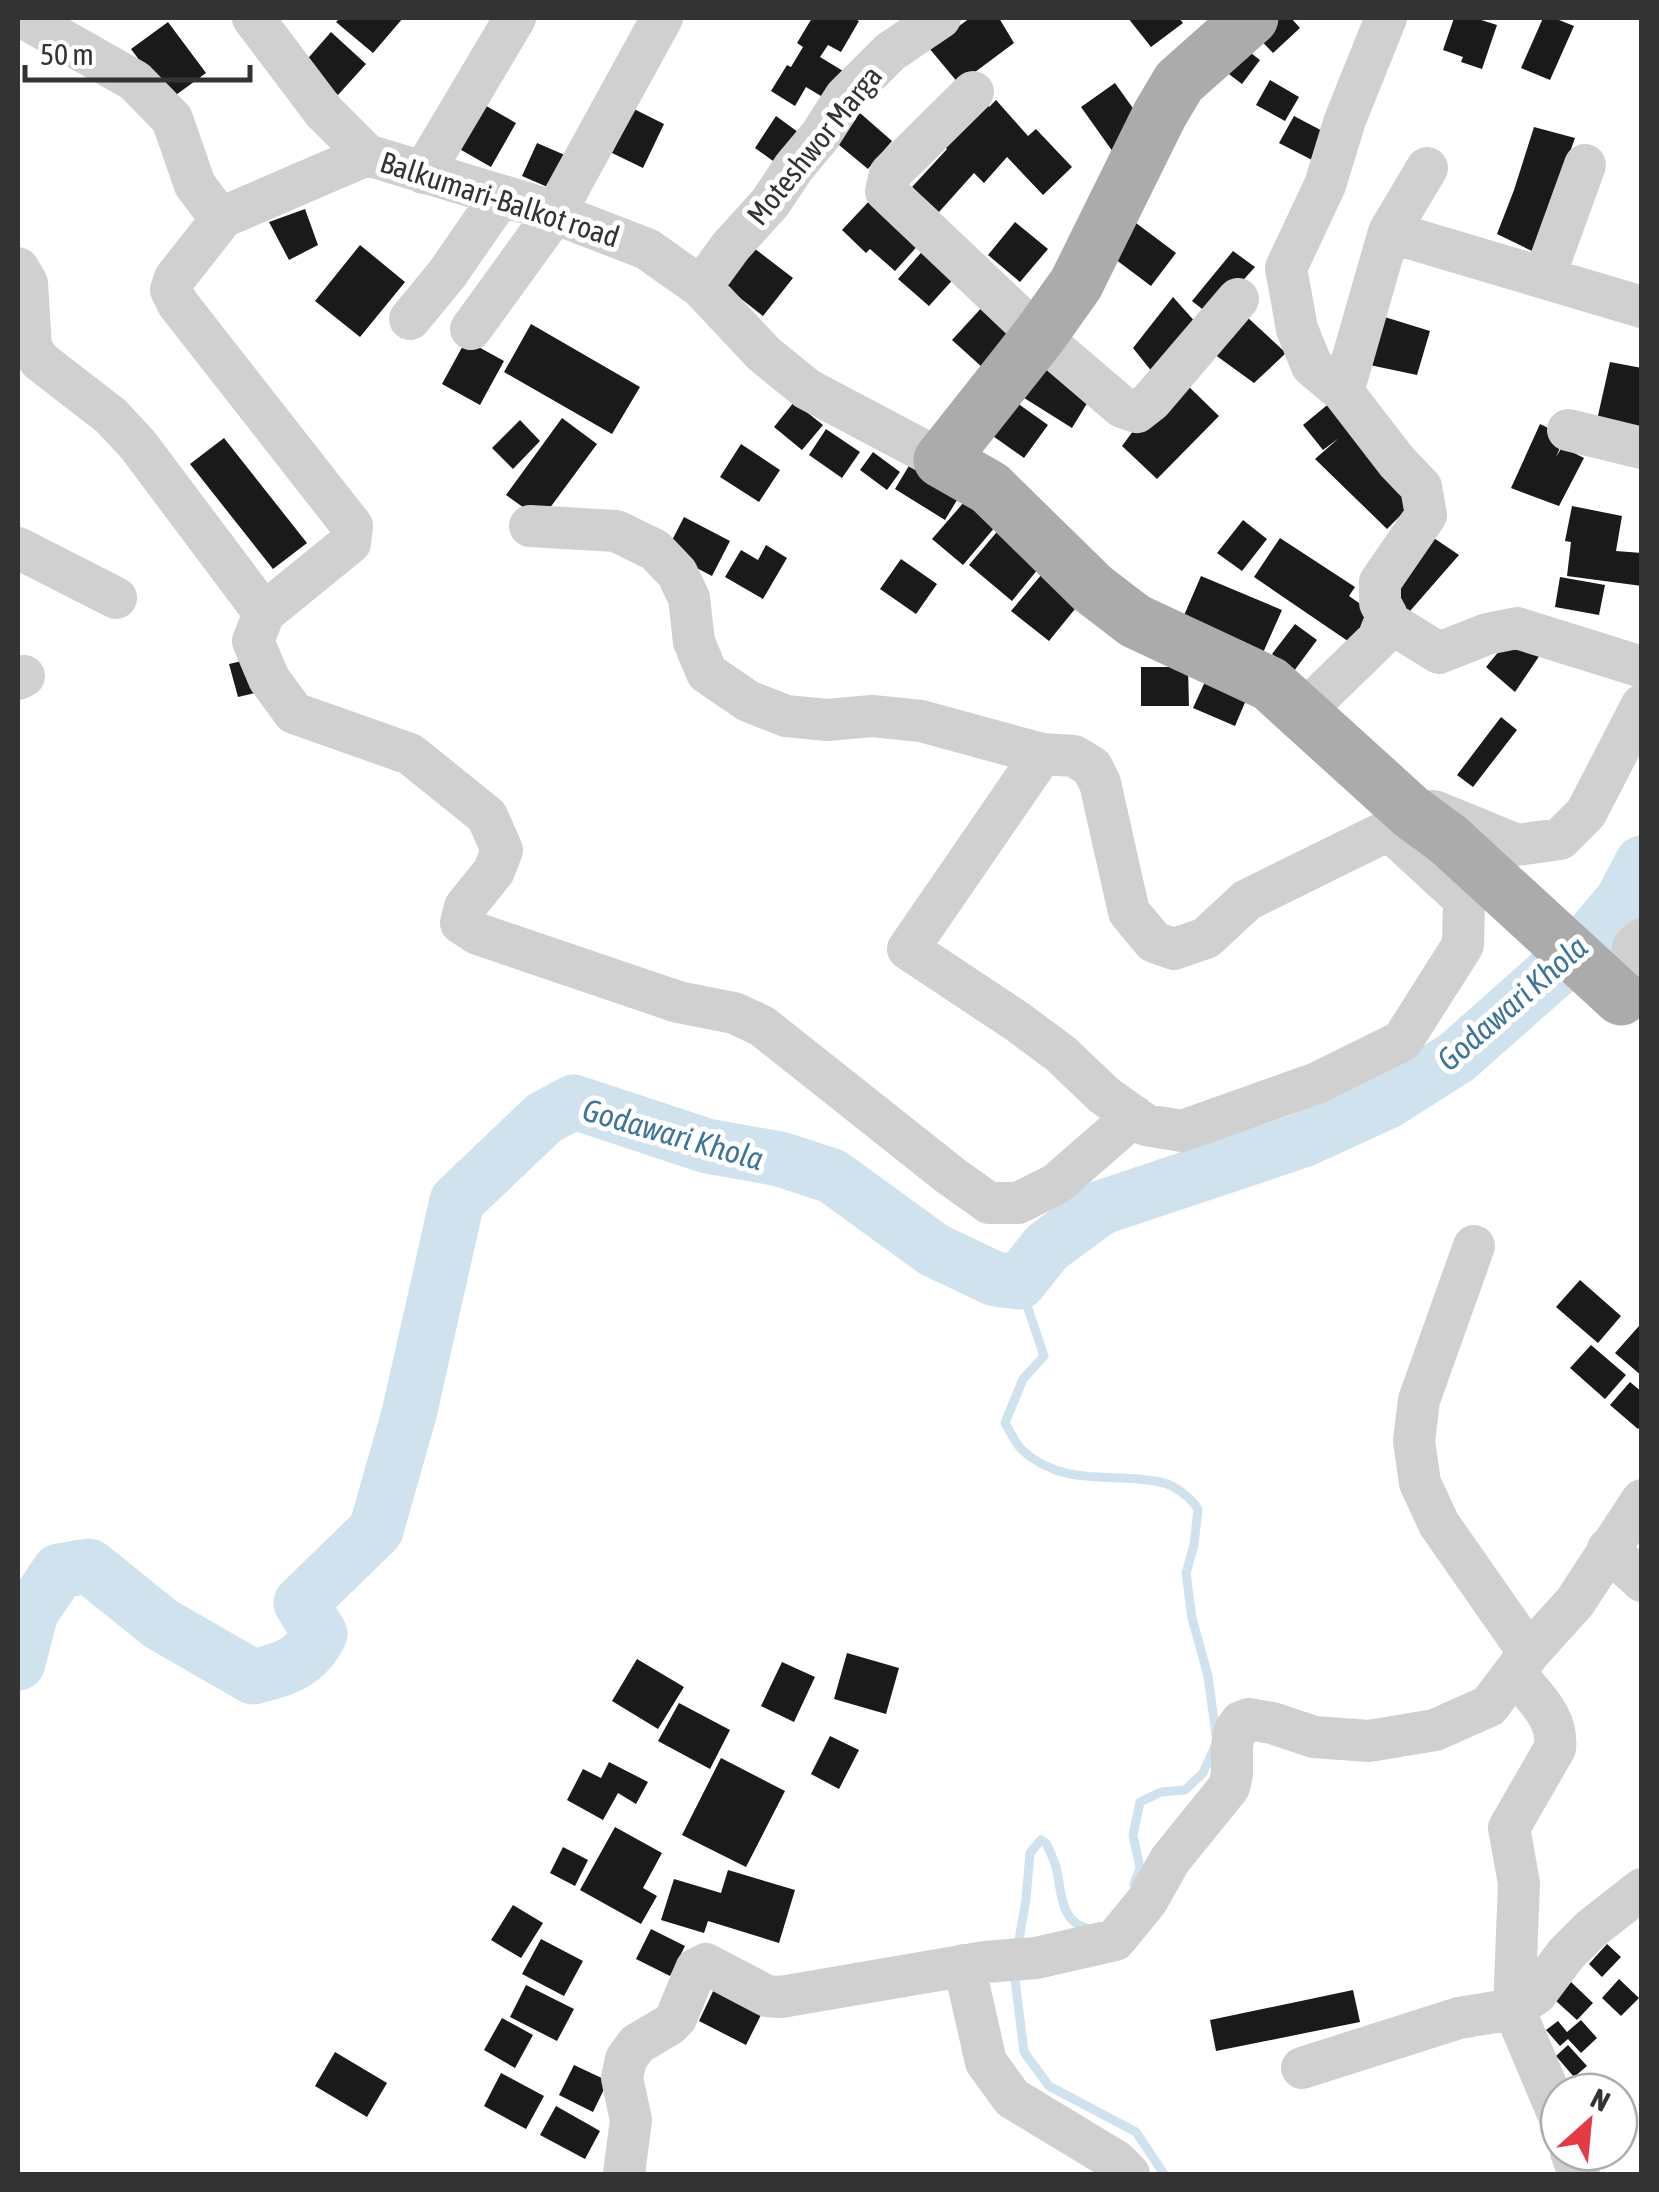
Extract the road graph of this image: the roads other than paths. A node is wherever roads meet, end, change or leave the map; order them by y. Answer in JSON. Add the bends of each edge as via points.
{"nodes":[{"id":1,"x":24,"y":18,"type":"edge"},
{"id":2,"x":254,"y":18,"type":"edge"},
{"id":3,"x":515,"y":18,"type":"edge"},
{"id":4,"x":662,"y":18,"type":"edge"},
{"id":5,"x":940,"y":18,"type":"edge"},
{"id":6,"x":1250,"y":18,"type":"edge"},
{"id":7,"x":1386,"y":18,"type":"edge"},
{"id":8,"x":973,"y":92,"type":"dead end"},
{"id":9,"x":367,"y":156,"type":"junction"},
{"id":10,"x":1586,"y":165,"type":"dead end"},
{"id":11,"x":1427,"y":168,"type":"dead end"},
{"id":12,"x":423,"y":173,"type":"junction"},
{"id":13,"x":501,"y":196,"type":"junction"},
{"id":14,"x":555,"y":213,"type":"junction"},
{"id":15,"x":223,"y":217,"type":"junction"},
{"id":16,"x":1390,"y":232,"type":"junction"},
{"id":17,"x":18,"y":268,"type":"edge"},
{"id":18,"x":1544,"y":278,"type":"junction"},
{"id":19,"x":701,"y":286,"type":"junction"},
{"id":20,"x":1238,"y":299,"type":"dead end"},
{"id":21,"x":1642,"y":306,"type":"edge"},
{"id":22,"x":410,"y":319,"type":"dead end"},
{"id":23,"x":471,"y":329,"type":"dead end"},
{"id":24,"x":1039,"y":336,"type":"junction"},
{"id":25,"x":1342,"y":392,"type":"junction"},
{"id":26,"x":1568,"y":430,"type":"dead end"},
{"id":27,"x":1642,"y":448,"type":"edge"},
{"id":28,"x":941,"y":460,"type":"junction"},
{"id":29,"x":530,"y":526,"type":"dead end"},
{"id":30,"x":18,"y":548,"type":"edge"},
{"id":31,"x":116,"y":598,"type":"dead end"},
{"id":32,"x":264,"y":612,"type":"junction"},
{"id":33,"x":1397,"y":627,"type":"dead end"},
{"id":34,"x":1642,"y":667,"type":"edge"},
{"id":35,"x":1642,"y":705,"type":"edge"},
{"id":36,"x":1302,"y":713,"type":"junction"},
{"id":37,"x":1042,"y":754,"type":"junction"},
{"id":38,"x":1416,"y":827,"type":"junction"},
{"id":39,"x":1517,"y":845,"type":"junction"},
{"id":40,"x":1464,"y":899,"type":"junction"},
{"id":41,"x":1642,"y":939,"type":"edge"},
{"id":42,"x":1635,"y":996,"type":"edge"},
{"id":43,"x":1134,"y":1116,"type":"junction"},
{"id":44,"x":1474,"y":1246,"type":"dead end"},
{"id":45,"x":1642,"y":1500,"type":"edge"},
{"id":46,"x":1608,"y":1549,"type":"junction"},
{"id":47,"x":1642,"y":1581,"type":"edge"},
{"id":48,"x":1522,"y":1663,"type":"junction"},
{"id":49,"x":1642,"y":1889,"type":"edge"},
{"id":50,"x":975,"y":1964,"type":"junction"},
{"id":51,"x":1514,"y":2009,"type":"junction"},
{"id":52,"x":1302,"y":2068,"type":"dead end"},
{"id":53,"x":1540,"y":2072,"type":"edge"},
{"id":54,"x":624,"y":2174,"type":"edge"},
{"id":55,"x":1130,"y":2174,"type":"edge"}],
"edges":[{"from":1,"to":15,"type":"street","via":[[136,81],[172,119],[195,184]]},
{"from":2,"to":9,"type":"street","name":"Balkumari-Balkot road","via":[[324,112]]},
{"from":3,"to":12,"type":"street"},
{"from":4,"to":14,"type":"street"},
{"from":5,"to":19,"type":"street","name":"Moteshwor Marga","via":[[890,52],[845,97]]},
{"from":6,"to":24,"type":"main road","via":[[1179,82],[1076,284]]},
{"from":7,"to":25,"type":"street","via":[[1325,185],[1286,268],[1297,329],[1312,366]]},
{"from":8,"to":24,"type":"street","via":[[890,174],[886,190]]},
{"from":9,"to":12,"type":"street","name":"Balkumari-Balkot road"},
{"from":9,"to":15,"type":"street"},
{"from":10,"to":18,"type":"street"},
{"from":11,"to":16,"type":"street"},
{"from":12,"to":13,"type":"street","name":"Balkumari-Balkot road"},
{"from":13,"to":14,"type":"street","name":"Balkumari-Balkot road"},
{"from":13,"to":22,"type":"street"},
{"from":14,"to":19,"type":"street","name":"Balkumari-Balkot road","via":[[646,248]]},
{"from":14,"to":23,"type":"street"},
{"from":15,"to":32,"type":"street","via":[[171,290],[352,526],[350,543]]},
{"from":16,"to":18,"type":"street"},
{"from":16,"to":25,"type":"street"},
{"from":17,"to":32,"type":"street","via":[[40,360],[138,445]]},
{"from":18,"to":21,"type":"street"},
{"from":19,"to":28,"type":"street","name":"Balkumari-Balkot road","via":[[807,389]]},
{"from":20,"to":24,"type":"street","via":[[1137,412],[1122,407]]},
{"from":24,"to":28,"type":"main road"},
{"from":25,"to":36,"type":"street","via":[[1420,487],[1426,514],[1380,582],[1386,616],[1378,639]]},
{"from":26,"to":27,"type":"street"},
{"from":28,"to":36,"type":"main road","name":"Balkumari-Balkot road","via":[[990,488],[1134,622],[1270,684]]},
{"from":29,"to":37,"type":"street","via":[[616,531],[655,550],[689,598],[694,642],[707,673],[748,701],[786,716],[921,721]]},
{"from":30,"to":31,"type":"street"},
{"from":32,"to":43,"type":"street","via":[[253,640],[269,679],[294,713],[410,754],[487,816],[502,850],[464,907],[461,924],[478,934],[762,1026],[989,1202],[1018,1203],[1056,1184]]},
{"from":33,"to":34,"type":"street","via":[[1439,653],[1518,628]]},
{"from":35,"to":39,"type":"street","via":[[1586,813],[1560,839]]},
{"from":36,"to":38,"type":"main road","name":"Balkumari-Balkot road"},
{"from":37,"to":38,"type":"street","via":[[1074,756],[1092,766],[1129,912],[1154,942],[1174,950],[1206,938],[1247,900]]},
{"from":37,"to":43,"type":"street","via":[[908,949],[1018,1022]]},
{"from":38,"to":39,"type":"street","via":[[1434,811]]},
{"from":38,"to":40,"type":"street"},
{"from":38,"to":42,"type":"main road","bridge":true},
{"from":39,"to":40,"type":"street"},
{"from":40,"to":43,"type":"street","via":[[1463,945],[1402,1041],[1317,1083],[1182,1131],[1146,1125]]},
{"from":41,"to":42,"type":"street","via":[[1633,947]]},
{"from":44,"to":48,"type":"street","via":[[1419,1400],[1414,1441],[1420,1483],[1439,1524]]},
{"from":45,"to":46,"type":"street"},
{"from":46,"to":47,"type":"street"},
{"from":46,"to":48,"type":"street","via":[[1575,1602]]},
{"from":48,"to":50,"type":"street","via":[[1489,1706],[1435,1730],[1369,1741],[1241,1722],[1229,1786],[1115,1940]]},
{"from":48,"to":51,"type":"street","via":[[1556,1734],[1508,1828],[1519,1883]]},
{"from":49,"to":51,"type":"street"},
{"from":50,"to":54,"type":"street","via":[[781,1996],[700,1966],[676,2018],[626,2059],[622,2078],[631,2120]]},
{"from":50,"to":55,"type":"street","via":[[986,2062],[1012,2098]]},
{"from":51,"to":52,"type":"street","via":[[1459,2018]]},
{"from":51,"to":53,"type":"street"}]}
